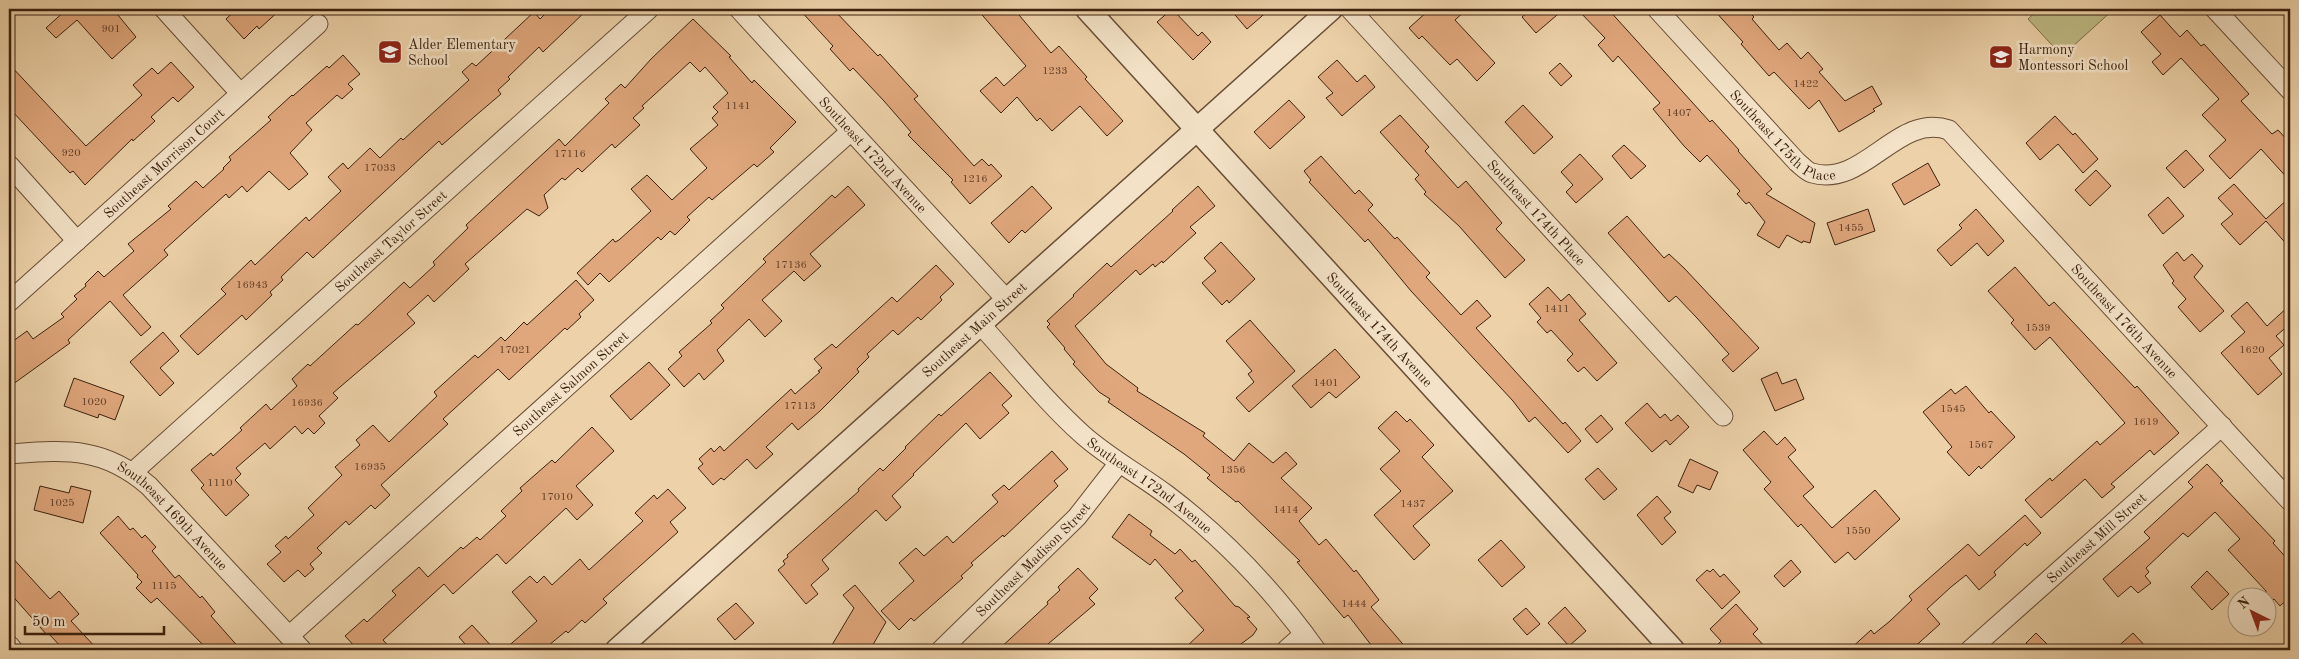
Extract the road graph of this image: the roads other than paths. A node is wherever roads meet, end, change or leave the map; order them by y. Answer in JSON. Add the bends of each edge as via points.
{"nodes":[{"id":1,"x":164,"y":9,"type":"edge"},
{"id":2,"x":649,"y":9,"type":"edge"},
{"id":3,"x":739,"y":9,"type":"edge"},
{"id":4,"x":1087,"y":9,"type":"edge"},
{"id":5,"x":1331,"y":9,"type":"edge"},
{"id":6,"x":1350,"y":9,"type":"edge"},
{"id":7,"x":1657,"y":9,"type":"edge"},
{"id":8,"x":2215,"y":9,"type":"edge"},
{"id":9,"x":318,"y":24,"type":"dead end"},
{"id":10,"x":2289,"y":87,"type":"edge"},
{"id":11,"x":240,"y":93,"type":"junction"},
{"id":12,"x":1197,"y":130,"type":"junction"},
{"id":13,"x":851,"y":131,"type":"junction"},
{"id":14,"x":1960,"y":142,"type":"joint"},
{"id":15,"x":9,"y":165,"type":"edge"},
{"id":16,"x":77,"y":241,"type":"junction"},
{"id":17,"x":1006,"y":300,"type":"junction"},
{"id":18,"x":9,"y":302,"type":"edge"},
{"id":19,"x":980,"y":324,"type":"junction"},
{"id":20,"x":1723,"y":416,"type":"dead end"},
{"id":21,"x":2222,"y":426,"type":"junction"},
{"id":22,"x":9,"y":454,"type":"edge"},
{"id":23,"x":1119,"y":463,"type":"junction"},
{"id":24,"x":133,"y":472,"type":"junction"},
{"id":25,"x":2290,"y":501,"type":"edge"},
{"id":26,"x":1304,"y":634,"type":"junction"},
{"id":27,"x":289,"y":636,"type":"junction"},
{"id":28,"x":9,"y":646,"type":"edge"},
{"id":29,"x":13,"y":650,"type":"edge"},
{"id":30,"x":302,"y":650,"type":"edge"},
{"id":31,"x":617,"y":650,"type":"edge"},
{"id":32,"x":941,"y":650,"type":"edge"},
{"id":33,"x":1286,"y":650,"type":"edge"},
{"id":34,"x":1316,"y":650,"type":"edge"},
{"id":35,"x":1673,"y":650,"type":"edge"},
{"id":36,"x":1970,"y":650,"type":"edge"}],
"edges":[{"from":1,"to":11,"type":"street"},
{"from":2,"to":24,"type":"street","name":"Southeast Taylor Street"},
{"from":3,"to":13,"type":"street","name":"Southeast 172nd Avenue"},
{"from":4,"to":12,"type":"street","name":"Southeast 174th Avenue"},
{"from":5,"to":12,"type":"street","name":"Southeast Main Street"},
{"from":6,"to":20,"type":"street","name":"Southeast 174th Place"},
{"from":7,"to":14,"type":"street","name":"Southeast 175th Place","via":[[1810,173],[1832,175],[1852,170],[1908,133],[1923,127],[1949,130]]},
{"from":8,"to":10,"type":"street"},
{"from":9,"to":11,"type":"street","name":"Southeast Morrison Court"},
{"from":11,"to":16,"type":"street","name":"Southeast Morrison Court"},
{"from":12,"to":17,"type":"street","name":"Southeast Main Street"},
{"from":12,"to":35,"type":"street","name":"Southeast 174th Avenue"},
{"from":13,"to":17,"type":"street","name":"Southeast 172nd Avenue"},
{"from":13,"to":27,"type":"street","name":"Southeast Salmon Street"},
{"from":14,"to":21,"type":"street","name":"Southeast 176th Avenue"},
{"from":15,"to":16,"type":"street"},
{"from":16,"to":18,"type":"street","name":"Southeast Morrison Court"},
{"from":17,"to":19,"type":"street","name":"Southeast Main Street"},
{"from":19,"to":23,"type":"street","name":"Southeast 172nd Avenue","via":[[1057,409],[1084,436]]},
{"from":19,"to":31,"type":"street","name":"Southeast Main Street"},
{"from":21,"to":25,"type":"street","name":"Southeast 176th Avenue"},
{"from":21,"to":36,"type":"street","name":"Southeast Mill Street"},
{"from":22,"to":24,"type":"street","name":"Southeast 169th Avenue","via":[[73,451]]},
{"from":23,"to":26,"type":"street","name":"Southeast 172nd Avenue","via":[[1212,532],[1270,590]]},
{"from":23,"to":32,"type":"street","name":"Southeast Madison Street","via":[[1077,517]]},
{"from":24,"to":27,"type":"street","name":"Southeast 169th Avenue"},
{"from":26,"to":33,"type":"street"},
{"from":26,"to":34,"type":"street","name":"Southeast 172nd Avenue"},
{"from":27,"to":30,"type":"street","name":"Southeast 169th Avenue"},
{"from":28,"to":29,"type":"street"}]}
